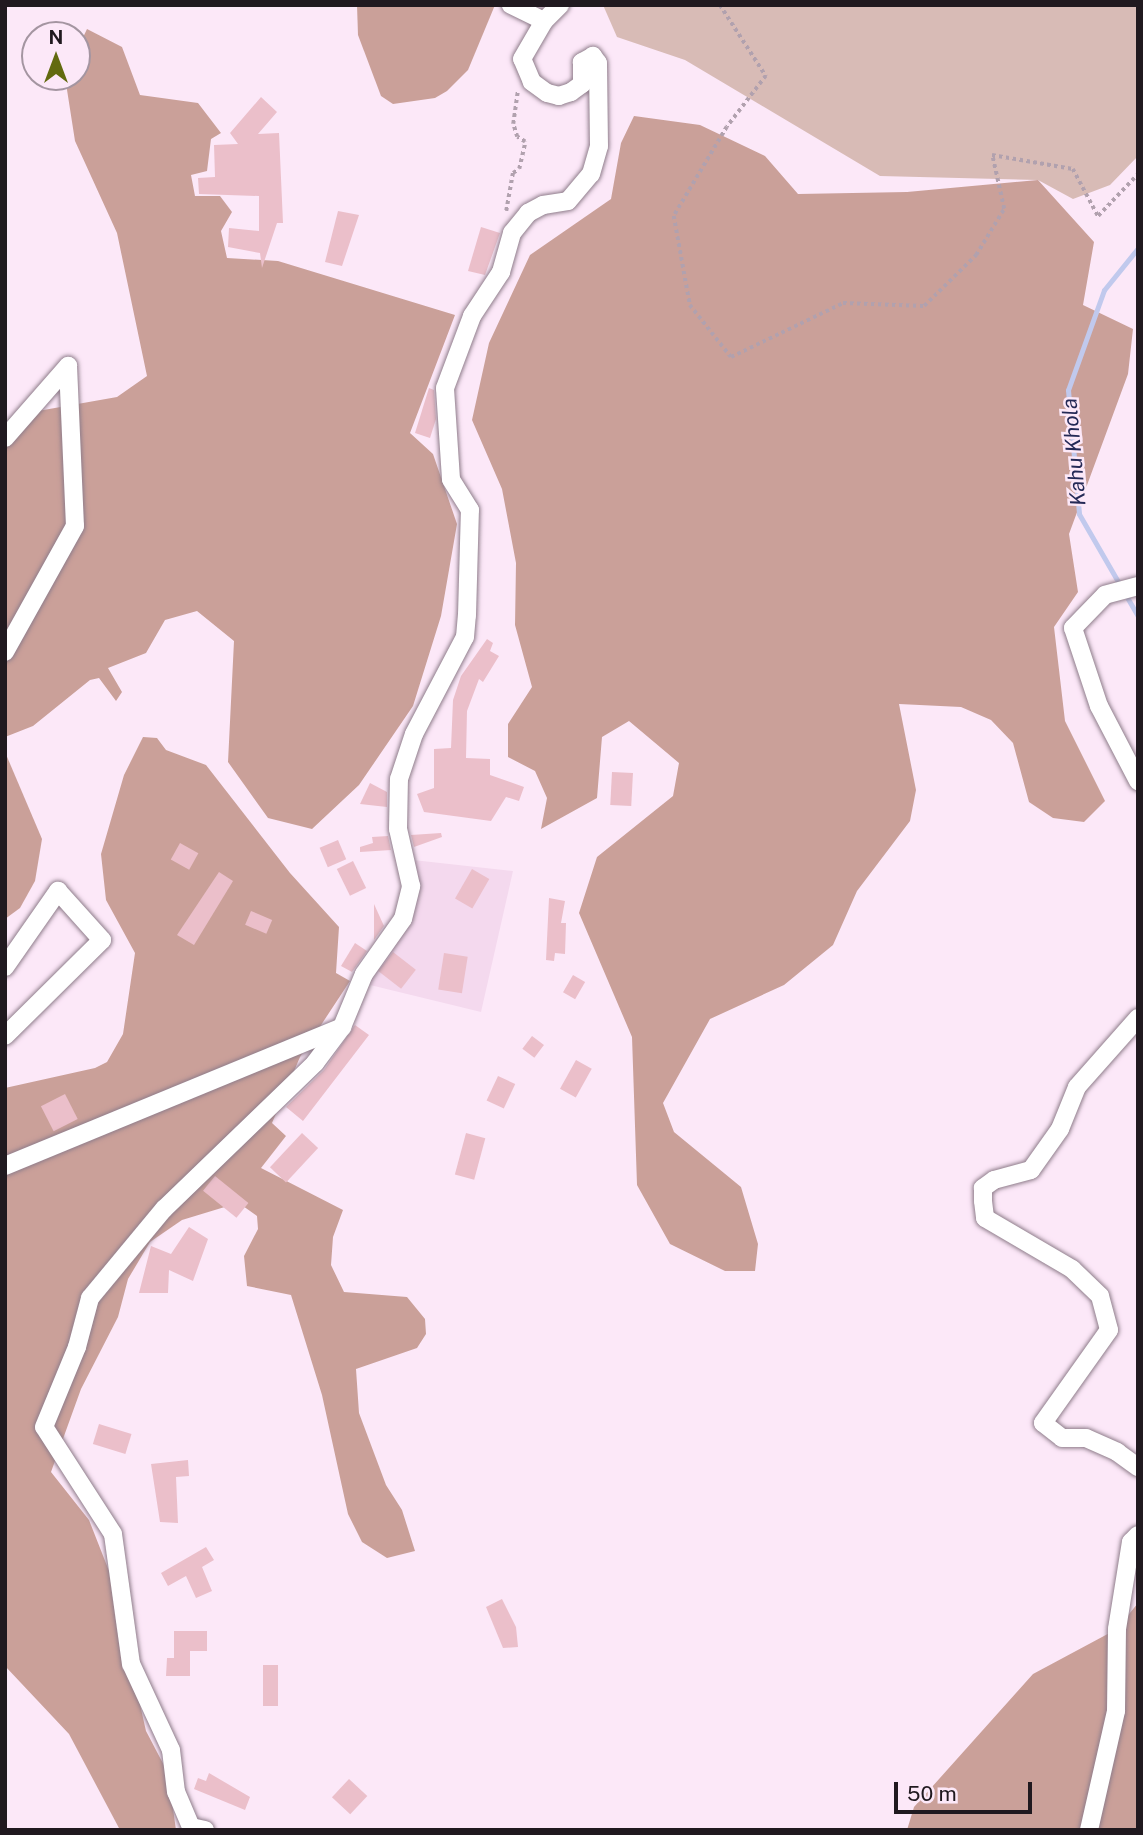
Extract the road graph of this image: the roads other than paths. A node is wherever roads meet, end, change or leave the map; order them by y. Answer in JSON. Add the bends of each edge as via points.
{"nodes":[{"id":1,"x":511,"y":5,"type":"edge"},
{"id":2,"x":560,"y":5,"type":"edge"},
{"id":3,"x":544,"y":21,"type":"junction"},
{"id":4,"x":5,"y":438,"type":"edge"},
{"id":5,"x":1138,"y":586,"type":"edge"},
{"id":6,"x":5,"y":652,"type":"edge"},
{"id":7,"x":1138,"y":781,"type":"edge"},
{"id":8,"x":5,"y":967,"type":"edge"},
{"id":9,"x":1138,"y":1018,"type":"edge"},
{"id":10,"x":342,"y":1027,"type":"junction"},
{"id":11,"x":5,"y":1036,"type":"edge"},
{"id":12,"x":5,"y":1166,"type":"edge"},
{"id":13,"x":1138,"y":1467,"type":"edge"},
{"id":14,"x":1138,"y":1535,"type":"edge"},
{"id":15,"x":205,"y":1830,"type":"edge"},
{"id":16,"x":1088,"y":1830,"type":"edge"}],
"edges":[{"from":1,"to":3,"type":"street"},
{"from":2,"to":3,"type":"street"},
{"from":3,"to":10,"type":"street","via":[[524,50],[532,82],[559,96],[582,84],[582,62],[593,57],[598,63],[599,146],[591,174],[568,201],[528,213],[514,231],[501,272],[472,316],[445,388],[451,479],[470,510],[465,638],[414,734],[399,779],[398,829],[411,886],[403,919],[364,974]]},
{"from":4,"to":6,"type":"street","via":[[68,366],[75,526]]},
{"from":5,"to":7,"type":"street","via":[[1105,595],[1073,628],[1100,706]]},
{"from":8,"to":11,"type":"street","via":[[58,891],[102,940]]},
{"from":9,"to":13,"type":"street","via":[[1077,1087],[1060,1129],[1031,1170],[994,1180],[983,1188],[983,1202],[985,1218],[1072,1269],[1100,1296],[1109,1330],[1043,1423],[1062,1438],[1086,1438]]},
{"from":10,"to":12,"type":"street"},
{"from":10,"to":15,"type":"street","via":[[315,1063],[164,1209],[90,1298],[77,1347],[44,1427],[113,1534],[131,1664],[171,1750],[176,1792],[191,1827]]},
{"from":14,"to":16,"type":"street","via":[[1131,1542],[1117,1629],[1116,1711]]}]}
